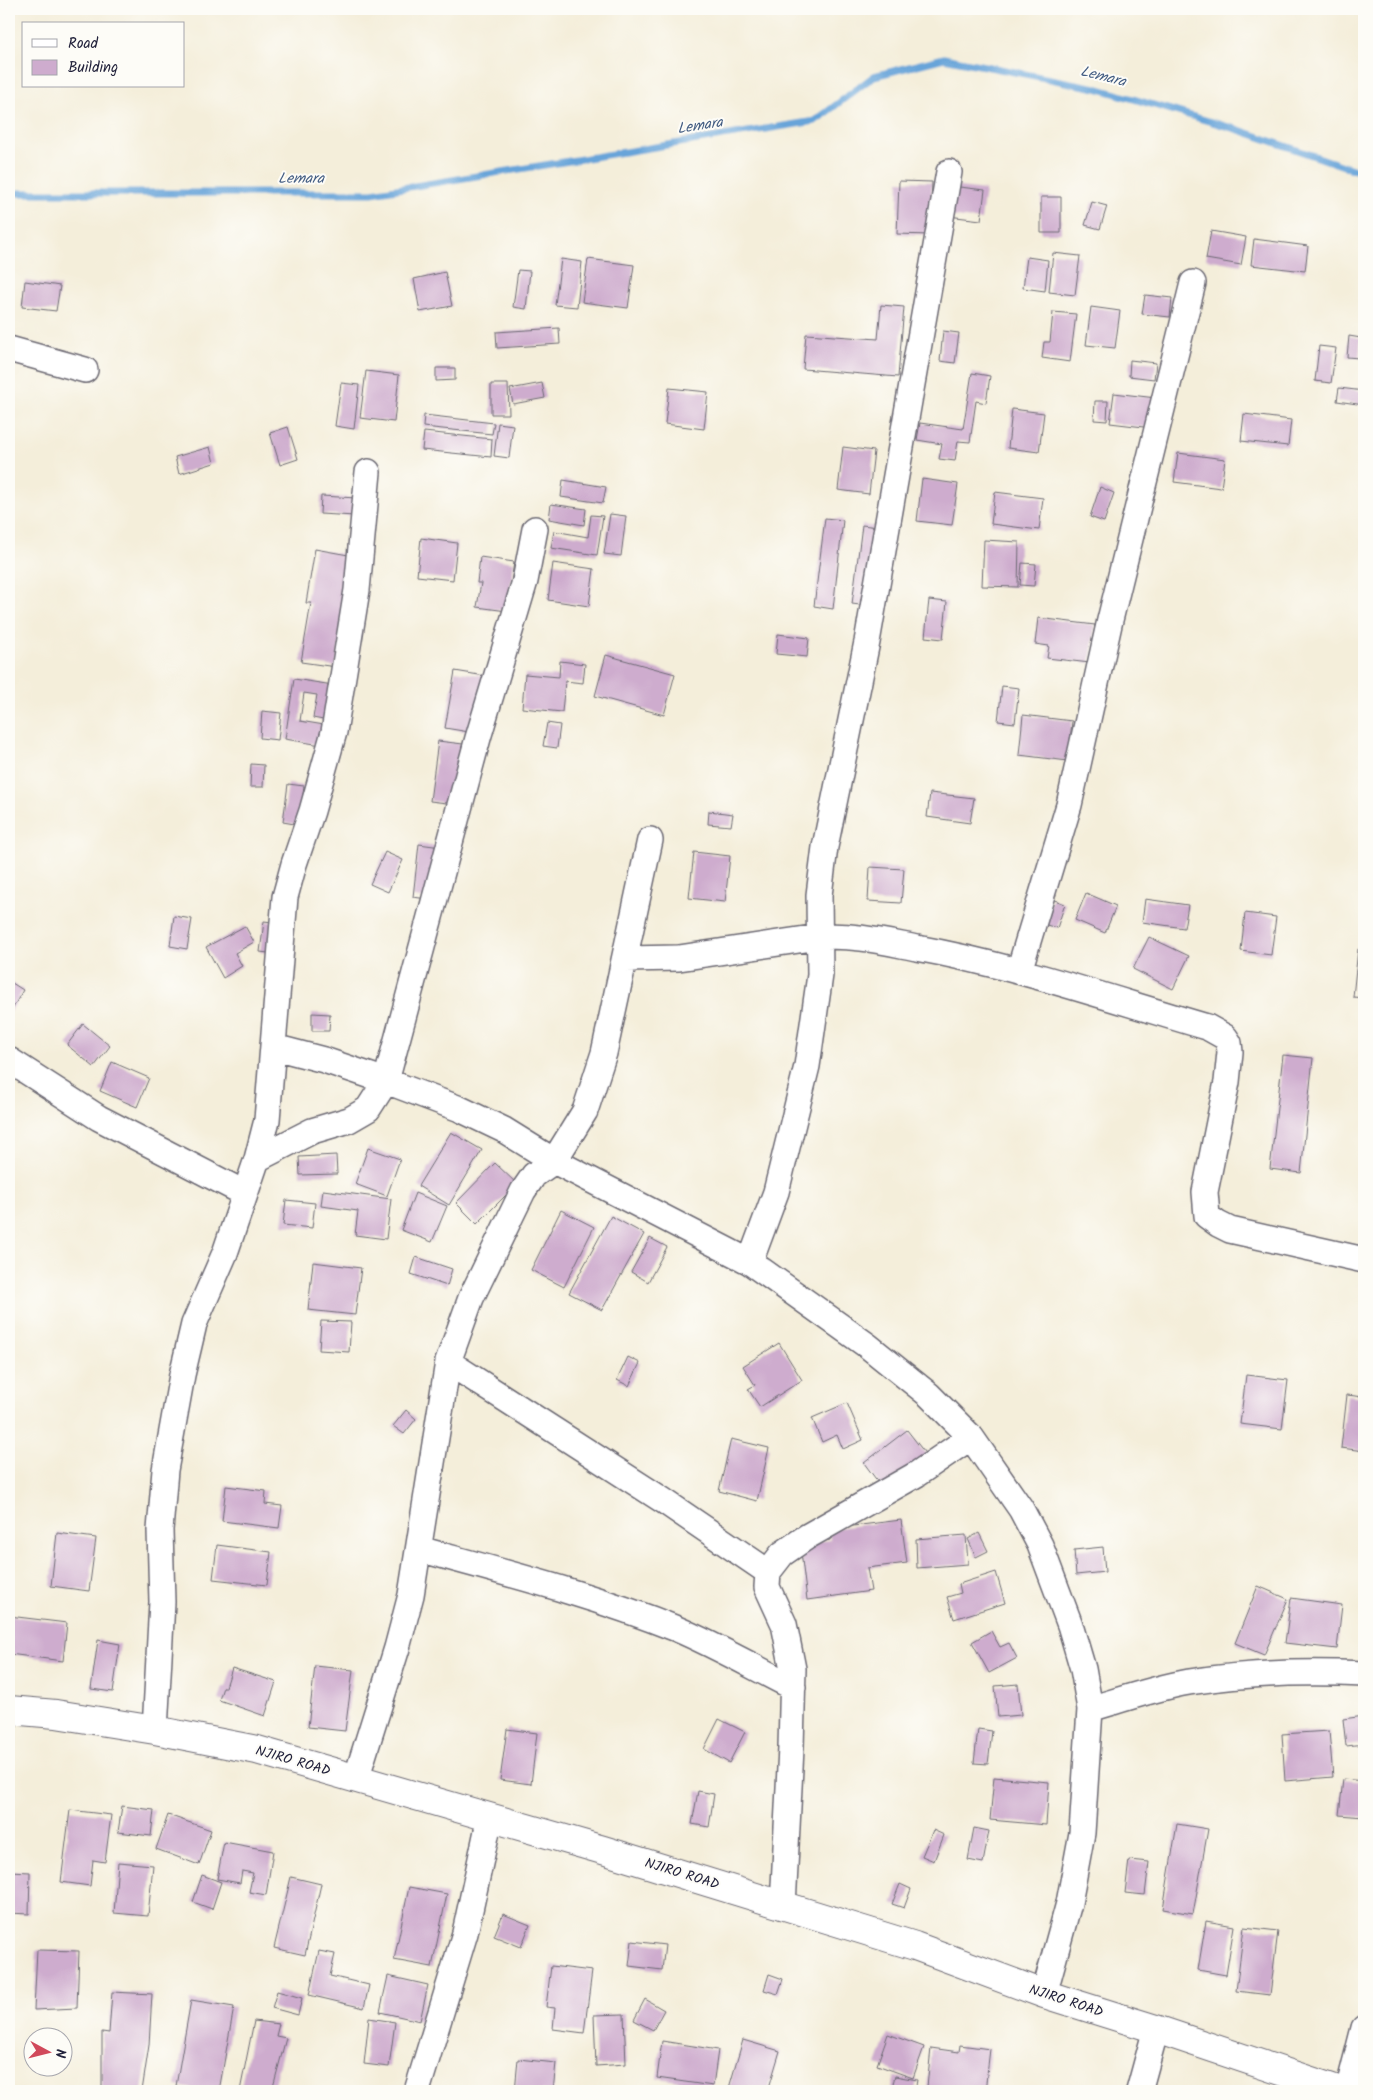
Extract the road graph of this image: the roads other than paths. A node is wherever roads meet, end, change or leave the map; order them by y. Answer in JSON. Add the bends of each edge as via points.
{"nodes":[{"id":1,"x":949,"y":172,"type":"dead end"},
{"id":2,"x":1193,"y":283,"type":"dead end"},
{"id":3,"x":9,"y":349,"type":"edge"},
{"id":4,"x":85,"y":370,"type":"dead end"},
{"id":5,"x":368,"y":472,"type":"dead end"},
{"id":6,"x":535,"y":529,"type":"dead end"},
{"id":7,"x":650,"y":840,"type":"dead end"},
{"id":8,"x":819,"y":937,"type":"junction"},
{"id":9,"x":624,"y":959,"type":"junction"},
{"id":10,"x":1019,"y":971,"type":"junction"},
{"id":11,"x":274,"y":1047,"type":"junction"},
{"id":12,"x":9,"y":1060,"type":"edge"},
{"id":13,"x":386,"y":1081,"type":"junction"},
{"id":14,"x":257,"y":1159,"type":"junction"},
{"id":15,"x":554,"y":1161,"type":"junction"},
{"id":16,"x":244,"y":1193,"type":"junction"},
{"id":17,"x":1364,"y":1260,"type":"edge"},
{"id":18,"x":750,"y":1262,"type":"junction"},
{"id":19,"x":448,"y":1362,"type":"junction"},
{"id":20,"x":971,"y":1436,"type":"junction"},
{"id":21,"x":419,"y":1549,"type":"junction"},
{"id":22,"x":768,"y":1572,"type":"junction"},
{"id":23,"x":1364,"y":1674,"type":"edge"},
{"id":24,"x":793,"y":1687,"type":"junction"},
{"id":25,"x":1090,"y":1708,"type":"junction"},
{"id":26,"x":9,"y":1710,"type":"edge"},
{"id":27,"x":155,"y":1730,"type":"junction"},
{"id":28,"x":356,"y":1779,"type":"junction"},
{"id":29,"x":490,"y":1817,"type":"junction"},
{"id":30,"x":783,"y":1906,"type":"junction"},
{"id":31,"x":1044,"y":1994,"type":"junction"},
{"id":32,"x":1364,"y":2028,"type":"edge"},
{"id":33,"x":1156,"y":2029,"type":"junction"},
{"id":34,"x":417,"y":2091,"type":"edge"},
{"id":35,"x":1140,"y":2091,"type":"edge"},
{"id":36,"x":1341,"y":2091,"type":"edge"},
{"id":37,"x":1348,"y":2091,"type":"edge"}],
"edges":[{"from":1,"to":8,"type":"street","via":[[867,642],[825,846],[819,895]]},
{"from":2,"to":10,"type":"street","via":[[1110,620],[1069,805]]},
{"from":3,"to":4,"type":"street"},
{"from":5,"to":11,"type":"street","via":[[357,590],[334,732],[285,897]]},
{"from":6,"to":13,"type":"street","via":[[525,581],[478,738]]},
{"from":7,"to":9,"type":"street"},
{"from":8,"to":9,"type":"street","via":[[678,958]]},
{"from":8,"to":10,"type":"street","via":[[872,940]]},
{"from":8,"to":18,"type":"street","via":[[820,975],[807,1066],[776,1192]]},
{"from":9,"to":15,"type":"street","via":[[604,1053],[585,1111]]},
{"from":10,"to":17,"type":"street","via":[[1207,1027],[1225,1037],[1230,1052],[1227,1082],[1205,1192],[1207,1216],[1230,1230]]},
{"from":11,"to":13,"type":"street"},
{"from":11,"to":14,"type":"street","via":[[267,1120]]},
{"from":12,"to":16,"type":"street","via":[[99,1118]]},
{"from":13,"to":14,"type":"street","via":[[368,1109],[349,1120],[312,1131]]},
{"from":13,"to":15,"type":"street","via":[[460,1109],[504,1130]]},
{"from":14,"to":16,"type":"street"},
{"from":15,"to":18,"type":"street"},
{"from":15,"to":19,"type":"street","via":[[534,1176],[512,1213],[471,1298]]},
{"from":16,"to":27,"type":"street","via":[[225,1253],[194,1324],[165,1470],[160,1530],[162,1602]]},
{"from":18,"to":20,"type":"street","via":[[868,1346],[930,1395]]},
{"from":19,"to":21,"type":"street"},
{"from":19,"to":22,"type":"street"},
{"from":20,"to":22,"type":"street","via":[[917,1474],[808,1536],[782,1554]]},
{"from":20,"to":25,"type":"street","via":[[1040,1545],[1070,1625]]},
{"from":21,"to":24,"type":"street","via":[[604,1602],[700,1639]]},
{"from":21,"to":28,"type":"street","via":[[397,1648]]},
{"from":22,"to":24,"type":"street","via":[[767,1587],[788,1638]]},
{"from":23,"to":25,"type":"street","via":[[1262,1673],[1189,1682]]},
{"from":24,"to":30,"type":"street"},
{"from":25,"to":31,"type":"street","via":[[1082,1833],[1069,1903]]},
{"from":26,"to":27,"type":"street","name":"NJIRO ROAD"},
{"from":27,"to":28,"type":"street","name":"NJIRO ROAD","via":[[257,1750]]},
{"from":28,"to":29,"type":"street","name":"NJIRO ROAD"},
{"from":29,"to":30,"type":"street","name":"NJIRO ROAD"},
{"from":29,"to":34,"type":"street","via":[[465,1933]]},
{"from":30,"to":31,"type":"street","name":"NJIRO ROAD","via":[[915,1946]]},
{"from":31,"to":33,"type":"street","name":"NJIRO ROAD"},
{"from":32,"to":37,"type":"street"},
{"from":33,"to":35,"type":"street"},
{"from":33,"to":36,"type":"street","name":"NJIRO ROAD"}]}
